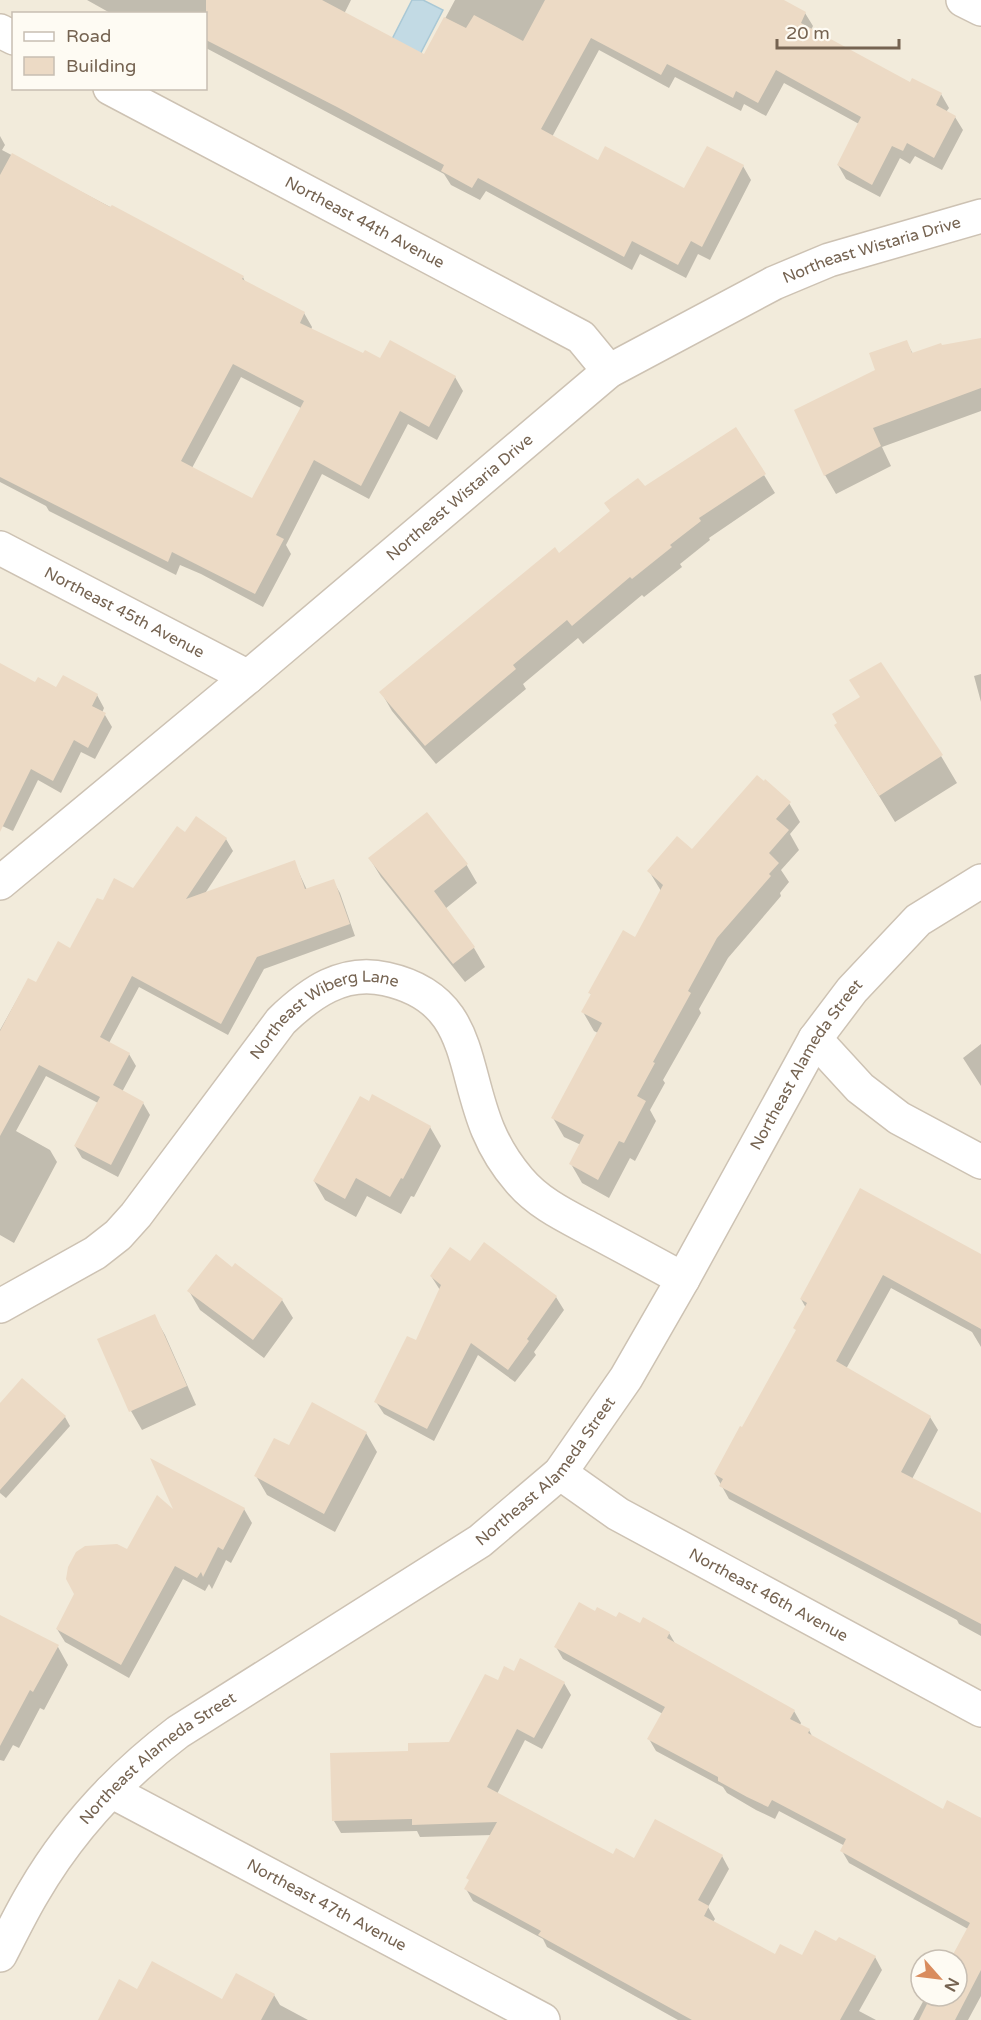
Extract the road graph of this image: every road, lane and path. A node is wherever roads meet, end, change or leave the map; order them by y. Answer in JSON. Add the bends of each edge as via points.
{"nodes":[{"id":1,"x":963,"y":0,"type":"edge"},
{"id":2,"x":981,"y":9,"type":"edge"},
{"id":3,"x":114,"y":90,"type":"edge"},
{"id":4,"x":981,"y":216,"type":"edge"},
{"id":5,"x":609,"y":371,"type":"junction"},
{"id":6,"x":0,"y":548,"type":"edge"},
{"id":7,"x":248,"y":677,"type":"junction"},
{"id":8,"x":981,"y":881,"type":"edge"},
{"id":9,"x":0,"y":884,"type":"edge"},
{"id":10,"x":815,"y":1039,"type":"junction"},
{"id":11,"x":981,"y":1162,"type":"edge"},
{"id":12,"x":683,"y":1279,"type":"junction"},
{"id":13,"x":0,"y":1306,"type":"edge"},
{"id":14,"x":560,"y":1473,"type":"junction"},
{"id":15,"x":981,"y":1710,"type":"edge"},
{"id":16,"x":111,"y":1791,"type":"junction"},
{"id":17,"x":0,"y":1955,"type":"edge"},
{"id":18,"x":543,"y":2020,"type":"edge"}],
"edges":[{"from":1,"to":2,"type":"street"},
{"from":3,"to":5,"type":"street","name":"Northeast 44th Avenue","via":[[581,337]]},
{"from":4,"to":5,"type":"street","name":"Northeast Wistaria Drive","via":[[829,260],[774,283]]},
{"from":5,"to":7,"type":"street","name":"Northeast Wistaria Drive"},
{"from":6,"to":7,"type":"street","name":"Northeast 45th Avenue"},
{"from":7,"to":9,"type":"street","name":"Northeast Wistaria Drive"},
{"from":8,"to":10,"type":"street","name":"Northeast Alameda Street","via":[[918,920],[852,990]]},
{"from":10,"to":11,"type":"street","via":[[860,1088],[899,1118]]},
{"from":10,"to":12,"type":"street","name":"Northeast Alameda Street"},
{"from":12,"to":13,"type":"street","name":"Northeast Wiberg Lane","via":[[551,1208],[521,1183],[487,1129],[462,1041],[448,1016],[426,994],[403,982],[372,976],[341,980],[302,1000],[281,1021],[118,1235],[95,1253]]},
{"from":12,"to":14,"type":"street","name":"Northeast Alameda Street","via":[[626,1378]]},
{"from":14,"to":15,"type":"street","name":"Northeast 46th Avenue","via":[[618,1514]]},
{"from":14,"to":16,"type":"street","name":"Northeast Alameda Street","via":[[480,1541],[178,1732]]},
{"from":16,"to":17,"type":"street","name":"Northeast Alameda Street","via":[[43,1878]]},
{"from":16,"to":18,"type":"street","name":"Northeast 47th Avenue"}]}
